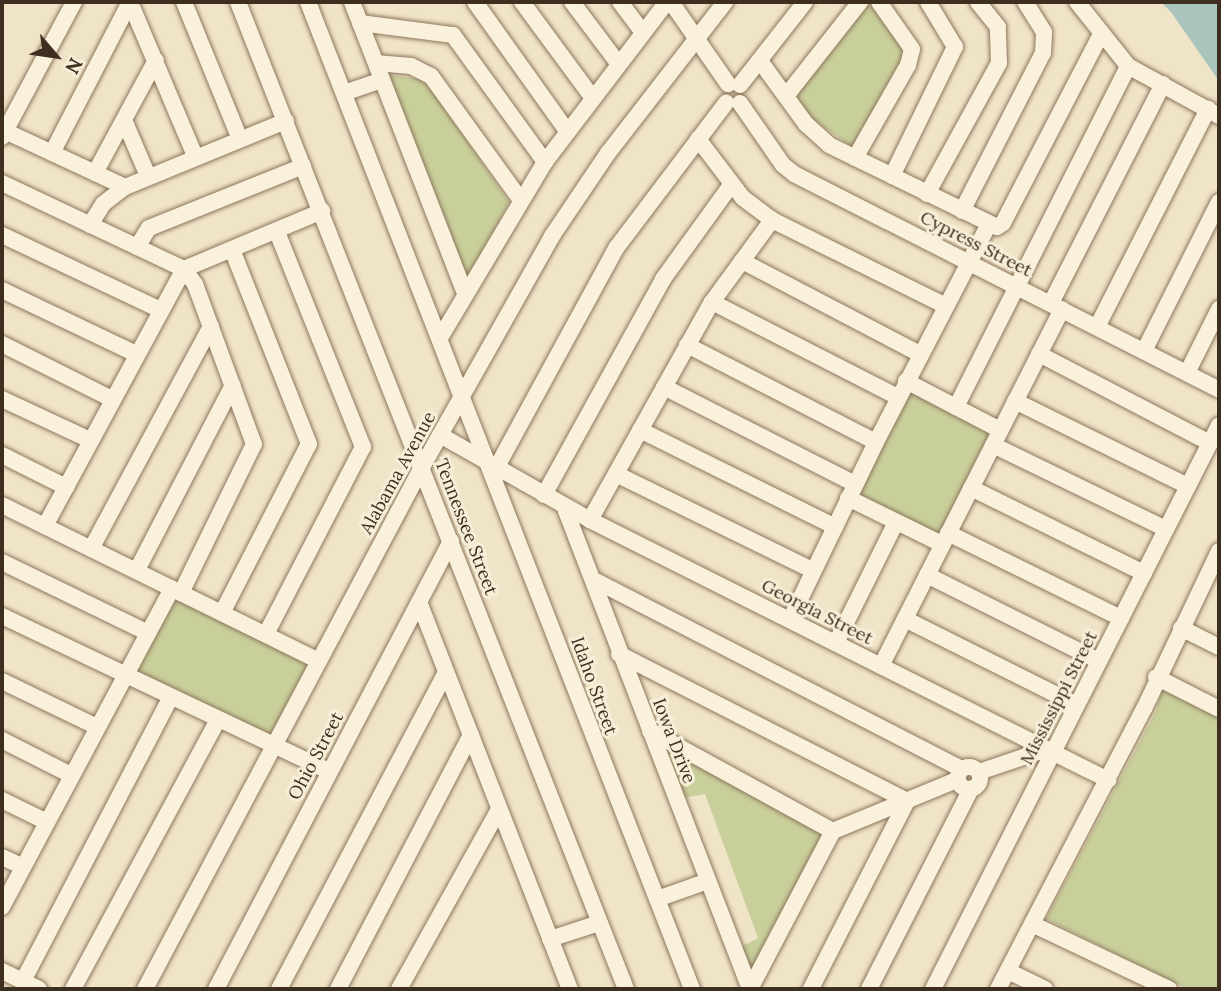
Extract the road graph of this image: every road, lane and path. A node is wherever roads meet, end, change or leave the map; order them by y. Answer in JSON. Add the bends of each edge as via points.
{"nodes":[{"id":1,"x":74,"y":2,"type":"edge"},
{"id":2,"x":130,"y":2,"type":"edge"},
{"id":3,"x":184,"y":2,"type":"edge"},
{"id":4,"x":238,"y":2,"type":"edge"},
{"id":5,"x":308,"y":2,"type":"edge"},
{"id":6,"x":352,"y":2,"type":"edge"},
{"id":7,"x":475,"y":2,"type":"edge"},
{"id":8,"x":522,"y":2,"type":"edge"},
{"id":9,"x":572,"y":2,"type":"edge"},
{"id":10,"x":620,"y":2,"type":"edge"},
{"id":11,"x":669,"y":2,"type":"edge"},
{"id":12,"x":725,"y":2,"type":"edge"},
{"id":13,"x":805,"y":2,"type":"edge"},
{"id":14,"x":860,"y":2,"type":"edge"},
{"id":15,"x":879,"y":2,"type":"edge"},
{"id":16,"x":928,"y":2,"type":"edge"},
{"id":17,"x":978,"y":2,"type":"edge"},
{"id":18,"x":1025,"y":2,"type":"edge"},
{"id":19,"x":1077,"y":2,"type":"edge"},
{"id":20,"x":360,"y":23,"type":"junction"},
{"id":21,"x":643,"y":32,"type":"junction"},
{"id":22,"x":698,"y":36,"type":"junction"},
{"id":23,"x":1100,"y":36,"type":"junction"},
{"id":24,"x":156,"y":60,"type":"junction"},
{"id":25,"x":760,"y":61,"type":"junction"},
{"id":26,"x":376,"y":63,"type":"junction"},
{"id":27,"x":618,"y":63,"type":"junction"},
{"id":28,"x":1128,"y":66,"type":"junction"},
{"id":29,"x":382,"y":80,"type":"junction"},
{"id":30,"x":1163,"y":84,"type":"junction"},
{"id":31,"x":734,"y":85,"type":"junction"},
{"id":32,"x":344,"y":93,"type":"junction"},
{"id":33,"x":786,"y":96,"type":"junction"},
{"id":34,"x":592,"y":97,"type":"junction"},
{"id":35,"x":733,"y":103,"type":"junction"},
{"id":36,"x":1214,"y":112,"type":"edge"},
{"id":37,"x":124,"y":120,"type":"junction"},
{"id":38,"x":286,"y":121,"type":"junction"},
{"id":39,"x":567,"y":131,"type":"junction"},
{"id":40,"x":4,"y":134,"type":"edge"},
{"id":41,"x":239,"y":137,"type":"junction"},
{"id":42,"x":698,"y":139,"type":"junction"},
{"id":43,"x":52,"y":153,"type":"junction"},
{"id":44,"x":195,"y":156,"type":"junction"},
{"id":45,"x":855,"y":158,"type":"junction"},
{"id":46,"x":545,"y":162,"type":"junction"},
{"id":47,"x":303,"y":166,"type":"junction"},
{"id":48,"x":95,"y":173,"type":"junction"},
{"id":49,"x":148,"y":176,"type":"junction"},
{"id":50,"x":892,"y":176,"type":"junction"},
{"id":51,"x":2,"y":183,"type":"edge"},
{"id":52,"x":731,"y":185,"type":"junction"},
{"id":53,"x":125,"y":187,"type":"junction"},
{"id":54,"x":928,"y":194,"type":"junction"},
{"id":55,"x":520,"y":199,"type":"junction"},
{"id":56,"x":1219,"y":202,"type":"edge"},
{"id":57,"x":322,"y":211,"type":"junction"},
{"id":58,"x":962,"y":211,"type":"junction"},
{"id":59,"x":772,"y":220,"type":"junction"},
{"id":60,"x":90,"y":225,"type":"junction"},
{"id":61,"x":995,"y":226,"type":"junction"},
{"id":62,"x":277,"y":232,"type":"junction"},
{"id":63,"x":2,"y":235,"type":"edge"},
{"id":64,"x":136,"y":247,"type":"junction"},
{"id":65,"x":232,"y":250,"type":"junction"},
{"id":66,"x":742,"y":261,"type":"junction"},
{"id":67,"x":970,"y":262,"type":"junction"},
{"id":68,"x":184,"y":269,"type":"junction"},
{"id":69,"x":1017,"y":286,"type":"junction"},
{"id":70,"x":2,"y":290,"type":"edge"},
{"id":71,"x":466,"y":294,"type":"junction"},
{"id":72,"x":712,"y":302,"type":"junction"},
{"id":73,"x":946,"y":306,"type":"junction"},
{"id":74,"x":1056,"y":306,"type":"junction"},
{"id":75,"x":1219,"y":309,"type":"edge"},
{"id":76,"x":161,"y":310,"type":"junction"},
{"id":77,"x":211,"y":327,"type":"junction"},
{"id":78,"x":1097,"y":327,"type":"junction"},
{"id":79,"x":440,"y":338,"type":"junction"},
{"id":80,"x":2,"y":344,"type":"edge"},
{"id":81,"x":687,"y":345,"type":"junction"},
{"id":82,"x":1144,"y":351,"type":"junction"},
{"id":83,"x":136,"y":354,"type":"junction"},
{"id":84,"x":920,"y":354,"type":"junction"},
{"id":85,"x":1039,"y":354,"type":"junction"},
{"id":86,"x":1187,"y":373,"type":"junction"},
{"id":87,"x":906,"y":382,"type":"junction"},
{"id":88,"x":233,"y":385,"type":"junction"},
{"id":89,"x":664,"y":387,"type":"junction"},
{"id":90,"x":1219,"y":390,"type":"edge"},
{"id":91,"x":462,"y":396,"type":"junction"},
{"id":92,"x":898,"y":397,"type":"junction"},
{"id":93,"x":2,"y":399,"type":"edge"},
{"id":94,"x":112,"y":399,"type":"junction"},
{"id":95,"x":1015,"y":401,"type":"junction"},
{"id":96,"x":956,"y":407,"type":"junction"},
{"id":97,"x":1219,"y":426,"type":"edge"},
{"id":98,"x":640,"y":430,"type":"junction"},
{"id":99,"x":997,"y":438,"type":"junction"},
{"id":100,"x":90,"y":440,"type":"junction"},
{"id":101,"x":438,"y":440,"type":"junction"},
{"id":102,"x":876,"y":442,"type":"junction"},
{"id":103,"x":1210,"y":443,"type":"junction"},
{"id":104,"x":2,"y":455,"type":"edge"},
{"id":105,"x":422,"y":467,"type":"junction"},
{"id":106,"x":497,"y":469,"type":"junction"},
{"id":107,"x":616,"y":474,"type":"junction"},
{"id":108,"x":1188,"y":486,"type":"junction"},
{"id":109,"x":66,"y":487,"type":"junction"},
{"id":110,"x":971,"y":488,"type":"junction"},
{"id":111,"x":852,"y":491,"type":"junction"},
{"id":112,"x":544,"y":495,"type":"junction"},
{"id":113,"x":2,"y":505,"type":"edge"},
{"id":114,"x":564,"y":506,"type":"junction"},
{"id":115,"x":590,"y":520,"type":"junction"},
{"id":116,"x":897,"y":522,"type":"junction"},
{"id":117,"x":45,"y":526,"type":"junction"},
{"id":118,"x":835,"y":527,"type":"junction"},
{"id":119,"x":1166,"y":529,"type":"junction"},
{"id":120,"x":945,"y":539,"type":"junction"},
{"id":121,"x":451,"y":541,"type":"junction"},
{"id":122,"x":91,"y":549,"type":"junction"},
{"id":123,"x":1219,"y":551,"type":"edge"},
{"id":124,"x":2,"y":562,"type":"edge"},
{"id":125,"x":137,"y":570,"type":"junction"},
{"id":126,"x":814,"y":571,"type":"junction"},
{"id":127,"x":1144,"y":573,"type":"junction"},
{"id":128,"x":927,"y":575,"type":"junction"},
{"id":129,"x":594,"y":580,"type":"junction"},
{"id":130,"x":1212,"y":582,"type":"edge"},
{"id":131,"x":176,"y":590,"type":"junction"},
{"id":132,"x":419,"y":602,"type":"junction"},
{"id":133,"x":222,"y":613,"type":"junction"},
{"id":134,"x":2,"y":616,"type":"edge"},
{"id":135,"x":1121,"y":618,"type":"junction"},
{"id":136,"x":905,"y":619,"type":"junction"},
{"id":137,"x":790,"y":620,"type":"junction"},
{"id":138,"x":1181,"y":628,"type":"junction"},
{"id":139,"x":148,"y":633,"type":"junction"},
{"id":140,"x":266,"y":634,"type":"junction"},
{"id":141,"x":836,"y":643,"type":"junction"},
{"id":142,"x":1219,"y":647,"type":"edge"},
{"id":143,"x":619,"y":654,"type":"junction"},
{"id":144,"x":319,"y":661,"type":"junction"},
{"id":145,"x":1099,"y":661,"type":"junction"},
{"id":146,"x":881,"y":666,"type":"junction"},
{"id":147,"x":446,"y":672,"type":"junction"},
{"id":148,"x":122,"y":676,"type":"junction"},
{"id":149,"x":1156,"y":677,"type":"junction"},
{"id":150,"x":2,"y":681,"type":"edge"},
{"id":151,"x":170,"y":699,"type":"junction"},
{"id":152,"x":1077,"y":705,"type":"junction"},
{"id":153,"x":1219,"y":709,"type":"edge"},
{"id":154,"x":218,"y":720,"type":"junction"},
{"id":155,"x":97,"y":727,"type":"junction"},
{"id":156,"x":649,"y":731,"type":"junction"},
{"id":157,"x":471,"y":735,"type":"junction"},
{"id":158,"x":2,"y":740,"type":"edge"},
{"id":159,"x":274,"y":745,"type":"junction"},
{"id":160,"x":1050,"y":751,"type":"junction"},
{"id":161,"x":329,"y":771,"type":"junction"},
{"id":162,"x":72,"y":775,"type":"junction"},
{"id":163,"x":963,"y":779,"type":"junction"},
{"id":164,"x":1108,"y":780,"type":"junction"},
{"id":165,"x":2,"y":800,"type":"edge"},
{"id":166,"x":906,"y":801,"type":"junction"},
{"id":167,"x":499,"y":809,"type":"junction"},
{"id":168,"x":47,"y":822,"type":"junction"},
{"id":169,"x":833,"y":831,"type":"junction"},
{"id":170,"x":2,"y":857,"type":"edge"},
{"id":171,"x":23,"y":867,"type":"junction"},
{"id":172,"x":708,"y":881,"type":"junction"},
{"id":173,"x":657,"y":899,"type":"junction"},
{"id":174,"x":2,"y":907,"type":"edge"},
{"id":175,"x":599,"y":923,"type":"junction"},
{"id":176,"x":1032,"y":924,"type":"junction"},
{"id":177,"x":550,"y":939,"type":"junction"},
{"id":178,"x":2,"y":971,"type":"edge"},
{"id":179,"x":1008,"y":971,"type":"junction"},
{"id":180,"x":23,"y":981,"type":"junction"},
{"id":181,"x":39,"y":989,"type":"edge"},
{"id":182,"x":73,"y":989,"type":"edge"},
{"id":183,"x":145,"y":989,"type":"edge"},
{"id":184,"x":215,"y":989,"type":"edge"},
{"id":185,"x":279,"y":989,"type":"edge"},
{"id":186,"x":338,"y":989,"type":"edge"},
{"id":187,"x":399,"y":989,"type":"edge"},
{"id":188,"x":570,"y":989,"type":"edge"},
{"id":189,"x":626,"y":989,"type":"edge"},
{"id":190,"x":692,"y":989,"type":"edge"},
{"id":191,"x":750,"y":989,"type":"edge"},
{"id":192,"x":811,"y":989,"type":"edge"},
{"id":193,"x":869,"y":989,"type":"edge"},
{"id":194,"x":933,"y":989,"type":"edge"},
{"id":195,"x":998,"y":989,"type":"edge"},
{"id":196,"x":1045,"y":989,"type":"edge"},
{"id":197,"x":1169,"y":989,"type":"edge"}],
"edges":[{"from":1,"to":40,"type":"street"},
{"from":2,"to":24,"type":"street"},
{"from":2,"to":43,"type":"street"},
{"from":3,"to":41,"type":"street"},
{"from":4,"to":38,"type":"street","name":"Tennessee Street"},
{"from":5,"to":32,"type":"street","name":"Idaho Street"},
{"from":6,"to":20,"type":"street"},
{"from":7,"to":39,"type":"street"},
{"from":8,"to":34,"type":"street"},
{"from":9,"to":27,"type":"street"},
{"from":10,"to":21,"type":"street"},
{"from":11,"to":21,"type":"street"},
{"from":11,"to":22,"type":"street"},
{"from":12,"to":22,"type":"street","name":"Alabama Avenue"},
{"from":13,"to":25,"type":"street"},
{"from":14,"to":33,"type":"street"},
{"from":15,"to":45,"type":"street","via":[[912,49]]},
{"from":16,"to":50,"type":"street","via":[[956,47]]},
{"from":17,"to":54,"type":"street","via":[[998,27],[999,63]]},
{"from":18,"to":58,"type":"street","via":[[1044,32],[1044,52]]},
{"from":19,"to":23,"type":"street"},
{"from":20,"to":26,"type":"street"},
{"from":20,"to":46,"type":"street","via":[[453,35]]},
{"from":21,"to":27,"type":"street"},
{"from":22,"to":31,"type":"street"},
{"from":22,"to":91,"type":"street","name":"Alabama Avenue","via":[[572,204]]},
{"from":23,"to":28,"type":"street"},
{"from":23,"to":61,"type":"street"},
{"from":24,"to":37,"type":"street"},
{"from":24,"to":44,"type":"street"},
{"from":25,"to":31,"type":"street"},
{"from":25,"to":33,"type":"street"},
{"from":26,"to":29,"type":"street"},
{"from":26,"to":55,"type":"street","via":[[411,66],[431,76]]},
{"from":27,"to":34,"type":"street"},
{"from":28,"to":30,"type":"street"},
{"from":28,"to":69,"type":"street"},
{"from":29,"to":32,"type":"street"},
{"from":29,"to":71,"type":"street"},
{"from":30,"to":36,"type":"street"},
{"from":30,"to":74,"type":"street"},
{"from":31,"to":35,"type":"street","via":[[722,93]]},
{"from":32,"to":79,"type":"street","name":"Idaho Street"},
{"from":33,"to":45,"type":"street","via":[[820,137]]},
{"from":34,"to":39,"type":"street"},
{"from":35,"to":42,"type":"street"},
{"from":35,"to":67,"type":"street","name":"Cypress Street","via":[[788,170]]},
{"from":36,"to":78,"type":"street"},
{"from":37,"to":48,"type":"street"},
{"from":37,"to":49,"type":"street"},
{"from":38,"to":41,"type":"street"},
{"from":38,"to":47,"type":"street","name":"Tennessee Street"},
{"from":39,"to":46,"type":"street"},
{"from":40,"to":43,"type":"street"},
{"from":41,"to":44,"type":"street"},
{"from":42,"to":52,"type":"street"},
{"from":42,"to":106,"type":"street","via":[[617,247]]},
{"from":43,"to":48,"type":"street"},
{"from":44,"to":49,"type":"street"},
{"from":45,"to":50,"type":"street"},
{"from":46,"to":55,"type":"street"},
{"from":47,"to":57,"type":"street","name":"Tennessee Street"},
{"from":47,"to":64,"type":"street","via":[[149,228]]},
{"from":48,"to":53,"type":"street"},
{"from":49,"to":53,"type":"street"},
{"from":50,"to":54,"type":"street"},
{"from":51,"to":60,"type":"street"},
{"from":52,"to":59,"type":"street"},
{"from":52,"to":112,"type":"street","via":[[663,279]]},
{"from":53,"to":60,"type":"street","via":[[103,204]]},
{"from":54,"to":58,"type":"street"},
{"from":55,"to":71,"type":"street"},
{"from":56,"to":82,"type":"street"},
{"from":57,"to":62,"type":"street"},
{"from":57,"to":105,"type":"street","name":"Tennessee Street"},
{"from":58,"to":61,"type":"street"},
{"from":59,"to":66,"type":"street"},
{"from":59,"to":73,"type":"street"},
{"from":60,"to":64,"type":"street"},
{"from":61,"to":67,"type":"street"},
{"from":62,"to":65,"type":"street"},
{"from":62,"to":140,"type":"street","via":[[363,447]]},
{"from":63,"to":76,"type":"street"},
{"from":64,"to":68,"type":"street"},
{"from":65,"to":68,"type":"street"},
{"from":65,"to":133,"type":"street","via":[[309,444]]},
{"from":66,"to":72,"type":"street"},
{"from":66,"to":84,"type":"street"},
{"from":67,"to":69,"type":"street","name":"Cypress Street"},
{"from":67,"to":73,"type":"street"},
{"from":68,"to":76,"type":"street"},
{"from":68,"to":77,"type":"street"},
{"from":69,"to":74,"type":"street","name":"Cypress Street"},
{"from":69,"to":96,"type":"street"},
{"from":70,"to":83,"type":"street"},
{"from":71,"to":79,"type":"street"},
{"from":72,"to":81,"type":"street"},
{"from":72,"to":92,"type":"street"},
{"from":73,"to":84,"type":"street"},
{"from":74,"to":78,"type":"street","name":"Cypress Street"},
{"from":74,"to":85,"type":"street"},
{"from":75,"to":86,"type":"street"},
{"from":76,"to":83,"type":"street"},
{"from":77,"to":88,"type":"street"},
{"from":77,"to":122,"type":"street"},
{"from":78,"to":82,"type":"street","name":"Cypress Street"},
{"from":79,"to":91,"type":"street","name":"Idaho Street"},
{"from":80,"to":94,"type":"street"},
{"from":81,"to":89,"type":"street"},
{"from":81,"to":102,"type":"street"},
{"from":82,"to":86,"type":"street","name":"Cypress Street"},
{"from":83,"to":94,"type":"street"},
{"from":84,"to":87,"type":"street"},
{"from":85,"to":95,"type":"street"},
{"from":85,"to":103,"type":"street"},
{"from":86,"to":90,"type":"street","name":"Cypress Street"},
{"from":87,"to":92,"type":"street"},
{"from":87,"to":96,"type":"street"},
{"from":88,"to":125,"type":"street"},
{"from":88,"to":131,"type":"street","via":[[254,444]]},
{"from":89,"to":98,"type":"street"},
{"from":89,"to":111,"type":"street"},
{"from":91,"to":101,"type":"street","name":"Alabama Avenue"},
{"from":91,"to":106,"type":"street","name":"Idaho Street"},
{"from":92,"to":102,"type":"street"},
{"from":93,"to":100,"type":"street"},
{"from":94,"to":100,"type":"street"},
{"from":95,"to":99,"type":"street"},
{"from":95,"to":108,"type":"street"},
{"from":96,"to":99,"type":"street"},
{"from":97,"to":103,"type":"street","name":"Mississippi Street"},
{"from":98,"to":107,"type":"street"},
{"from":98,"to":118,"type":"street"},
{"from":99,"to":110,"type":"street"},
{"from":99,"to":119,"type":"street"},
{"from":100,"to":109,"type":"street"},
{"from":101,"to":105,"type":"street","name":"Alabama Avenue"},
{"from":101,"to":106,"type":"street","name":"Georgia Street"},
{"from":102,"to":111,"type":"street"},
{"from":103,"to":108,"type":"street","name":"Mississippi Street"},
{"from":104,"to":109,"type":"street"},
{"from":105,"to":121,"type":"street","name":"Tennessee Street"},
{"from":105,"to":144,"type":"street","name":"Alabama Avenue"},
{"from":106,"to":112,"type":"street","name":"Georgia Street"},
{"from":106,"to":173,"type":"street","name":"Idaho Street"},
{"from":107,"to":115,"type":"street"},
{"from":107,"to":126,"type":"street"},
{"from":108,"to":119,"type":"street","name":"Mississippi Street"},
{"from":109,"to":117,"type":"street"},
{"from":110,"to":120,"type":"street"},
{"from":110,"to":127,"type":"street"},
{"from":111,"to":116,"type":"street"},
{"from":111,"to":118,"type":"street"},
{"from":112,"to":114,"type":"street","name":"Georgia Street"},
{"from":113,"to":117,"type":"street"},
{"from":114,"to":115,"type":"street","name":"Georgia Street"},
{"from":114,"to":129,"type":"street","name":"Iowa Drive"},
{"from":115,"to":137,"type":"street","name":"Georgia Street"},
{"from":116,"to":120,"type":"street"},
{"from":116,"to":141,"type":"street"},
{"from":117,"to":122,"type":"street"},
{"from":118,"to":126,"type":"street"},
{"from":119,"to":127,"type":"street","name":"Mississippi Street"},
{"from":120,"to":128,"type":"street"},
{"from":120,"to":135,"type":"street"},
{"from":121,"to":132,"type":"street","name":"Ohio Street"},
{"from":121,"to":175,"type":"street","name":"Tennessee Street"},
{"from":122,"to":125,"type":"street"},
{"from":123,"to":130,"type":"street"},
{"from":124,"to":139,"type":"street"},
{"from":125,"to":131,"type":"street"},
{"from":126,"to":137,"type":"street"},
{"from":127,"to":135,"type":"street","name":"Mississippi Street"},
{"from":128,"to":136,"type":"street"},
{"from":128,"to":145,"type":"street"},
{"from":129,"to":143,"type":"street","name":"Iowa Drive"},
{"from":129,"to":163,"type":"street"},
{"from":130,"to":138,"type":"street"},
{"from":131,"to":133,"type":"street"},
{"from":131,"to":139,"type":"street"},
{"from":132,"to":147,"type":"street"},
{"from":132,"to":161,"type":"street","name":"Ohio Street"},
{"from":133,"to":140,"type":"street"},
{"from":134,"to":148,"type":"street"},
{"from":135,"to":145,"type":"street","name":"Mississippi Street"},
{"from":136,"to":146,"type":"street"},
{"from":136,"to":152,"type":"street"},
{"from":137,"to":141,"type":"street","name":"Georgia Street"},
{"from":138,"to":142,"type":"street"},
{"from":138,"to":149,"type":"street"},
{"from":139,"to":148,"type":"street"},
{"from":140,"to":144,"type":"street"},
{"from":141,"to":146,"type":"street","name":"Georgia Street"},
{"from":143,"to":156,"type":"street","name":"Iowa Drive"},
{"from":143,"to":166,"type":"street"},
{"from":144,"to":159,"type":"street","name":"Alabama Avenue"},
{"from":145,"to":152,"type":"street","name":"Mississippi Street"},
{"from":146,"to":160,"type":"street","name":"Georgia Street"},
{"from":147,"to":157,"type":"street"},
{"from":147,"to":185,"type":"street"},
{"from":148,"to":151,"type":"street"},
{"from":148,"to":155,"type":"street"},
{"from":149,"to":153,"type":"street"},
{"from":149,"to":164,"type":"street"},
{"from":150,"to":155,"type":"street"},
{"from":151,"to":154,"type":"street"},
{"from":151,"to":180,"type":"street"},
{"from":152,"to":160,"type":"street","name":"Mississippi Street"},
{"from":154,"to":159,"type":"street"},
{"from":154,"to":182,"type":"street"},
{"from":155,"to":162,"type":"street"},
{"from":156,"to":169,"type":"street"},
{"from":156,"to":172,"type":"street","name":"Iowa Drive"},
{"from":157,"to":167,"type":"street"},
{"from":157,"to":186,"type":"street"},
{"from":158,"to":162,"type":"street"},
{"from":159,"to":161,"type":"street"},
{"from":159,"to":183,"type":"street","name":"Alabama Avenue"},
{"from":160,"to":163,"type":"street","via":[[979,772],[971,766]]},
{"from":160,"to":164,"type":"street","name":"Georgia Street"},
{"from":160,"to":194,"type":"street","name":"Mississippi Street"},
{"from":161,"to":184,"type":"street","name":"Ohio Street"},
{"from":162,"to":168,"type":"street"},
{"from":163,"to":166,"type":"street"},
{"from":163,"to":193,"type":"street"},
{"from":164,"to":176,"type":"street"},
{"from":165,"to":168,"type":"street"},
{"from":166,"to":169,"type":"street"},
{"from":166,"to":192,"type":"street"},
{"from":167,"to":177,"type":"street"},
{"from":167,"to":187,"type":"street"},
{"from":168,"to":171,"type":"street"},
{"from":169,"to":191,"type":"street"},
{"from":170,"to":171,"type":"street"},
{"from":171,"to":174,"type":"street"},
{"from":172,"to":173,"type":"street"},
{"from":172,"to":191,"type":"street","name":"Iowa Drive"},
{"from":173,"to":190,"type":"street","name":"Idaho Street"},
{"from":175,"to":177,"type":"street"},
{"from":175,"to":189,"type":"street","name":"Tennessee Street"},
{"from":176,"to":179,"type":"street"},
{"from":176,"to":197,"type":"street"},
{"from":177,"to":188,"type":"street"},
{"from":178,"to":180,"type":"street"},
{"from":179,"to":195,"type":"street"},
{"from":179,"to":196,"type":"street"},
{"from":180,"to":181,"type":"street"}]}
